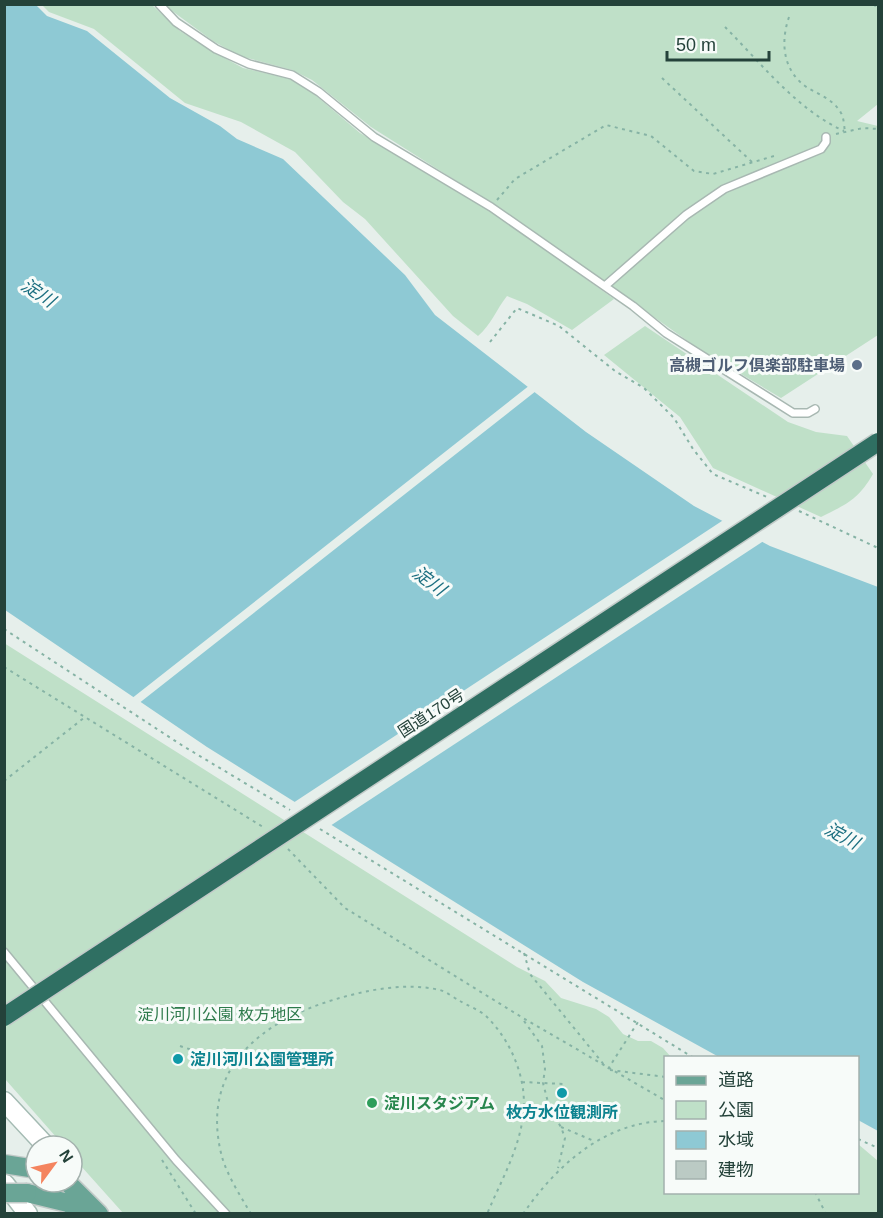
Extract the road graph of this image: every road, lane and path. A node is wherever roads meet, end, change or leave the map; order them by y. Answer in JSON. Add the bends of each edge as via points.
{"nodes":[{"id":1,"x":159,"y":4,"type":"edge"},
{"id":2,"x":874,"y":4,"type":"edge"},
{"id":3,"x":879,"y":10,"type":"edge"},
{"id":4,"x":789,"y":17,"type":"dead end"},
{"id":5,"x":725,"y":27,"type":"dead end"},
{"id":6,"x":662,"y":78,"type":"dead end"},
{"id":7,"x":879,"y":129,"type":"edge"},
{"id":8,"x":845,"y":132,"type":"junction"},
{"id":9,"x":826,"y":137,"type":"joint"},
{"id":10,"x":784,"y":152,"type":"dead end"},
{"id":11,"x":752,"y":163,"type":"junction"},
{"id":12,"x":491,"y":207,"type":"junction"},
{"id":13,"x":605,"y":286,"type":"junction"},
{"id":14,"x":490,"y":342,"type":"dead end"},
{"id":15,"x":815,"y":409,"type":"dead end"},
{"id":16,"x":879,"y":442,"type":"edge"},
{"id":17,"x":770,"y":498,"type":"dead end"},
{"id":18,"x":798,"y":510,"type":"dead end"},
{"id":19,"x":879,"y":548,"type":"edge"},
{"id":20,"x":4,"y":629,"type":"edge"},
{"id":21,"x":4,"y":667,"type":"edge"},
{"id":22,"x":85,"y":717,"type":"junction"},
{"id":23,"x":4,"y":781,"type":"edge"},
{"id":24,"x":293,"y":813,"type":"dead end"},
{"id":25,"x":313,"y":825,"type":"dead end"},
{"id":26,"x":268,"y":832,"type":"dead end"},
{"id":27,"x":284,"y":846,"type":"dead end"},
{"id":28,"x":4,"y":952,"type":"edge"},
{"id":29,"x":524,"y":953,"type":"junction"},
{"id":30,"x":4,"y":1017,"type":"edge"},
{"id":31,"x":523,"y":1018,"type":"junction"},
{"id":32,"x":638,"y":1022,"type":"junction"},
{"id":33,"x":180,"y":1046,"type":"dead end"},
{"id":34,"x":691,"y":1056,"type":"edge"},
{"id":35,"x":234,"y":1064,"type":"junction"},
{"id":36,"x":608,"y":1069,"type":"junction"},
{"id":37,"x":664,"y":1077,"type":"edge"},
{"id":38,"x":522,"y":1082,"type":"junction"},
{"id":39,"x":543,"y":1083,"type":"junction"},
{"id":40,"x":563,"y":1083,"type":"dead end"},
{"id":41,"x":664,"y":1100,"type":"edge"},
{"id":42,"x":4,"y":1101,"type":"edge"},
{"id":43,"x":664,"y":1121,"type":"edge"},
{"id":44,"x":561,"y":1126,"type":"junction"},
{"id":45,"x":35,"y":1134,"type":"edge"},
{"id":46,"x":859,"y":1139,"type":"edge"},
{"id":47,"x":596,"y":1141,"type":"junction"},
{"id":48,"x":879,"y":1148,"type":"edge"},
{"id":49,"x":558,"y":1169,"type":"junction"},
{"id":50,"x":4,"y":1184,"type":"edge"},
{"id":51,"x":84,"y":1191,"type":"edge"},
{"id":52,"x":4,"y":1193,"type":"edge"},
{"id":53,"x":80,"y":1194,"type":"edge"},
{"id":54,"x":816,"y":1194,"type":"edge"},
{"id":55,"x":28,"y":1214,"type":"edge"},
{"id":56,"x":85,"y":1214,"type":"edge"},
{"id":57,"x":101,"y":1214,"type":"edge"},
{"id":58,"x":226,"y":1214,"type":"edge"},
{"id":59,"x":251,"y":1214,"type":"edge"},
{"id":60,"x":487,"y":1214,"type":"edge"},
{"id":61,"x":523,"y":1214,"type":"edge"},
{"id":62,"x":826,"y":1214,"type":"edge"}],
"edges":[{"from":1,"to":12,"type":"lane","via":[[176,22],[216,49],[249,64],[292,75],[374,137]]},
{"from":2,"to":3,"type":"path"},
{"from":4,"to":8,"type":"path","via":[[783,51],[789,68],[805,86],[831,101],[842,114]]},
{"from":5,"to":8,"type":"path","via":[[802,104]]},
{"from":6,"to":11,"type":"path"},
{"from":7,"to":8,"type":"path"},
{"from":8,"to":9,"type":"path"},
{"from":9,"to":13,"type":"lane","via":[[821,149],[724,189],[686,215]]},
{"from":10,"to":11,"type":"path"},
{"from":11,"to":12,"type":"path","via":[[712,174],[694,171],[651,136],[606,125],[514,179]]},
{"from":12,"to":13,"type":"lane"},
{"from":13,"to":15,"type":"lane","via":[[666,333],[793,413]]},
{"from":14,"to":17,"type":"path","via":[[517,308],[559,326],[615,371],[644,388],[674,418],[713,474]]},
{"from":16,"to":30,"type":"highway","name":"国道170号","bridge":true},
{"from":18,"to":19,"type":"path"},
{"from":20,"to":24,"type":"path"},
{"from":21,"to":22,"type":"path"},
{"from":22,"to":23,"type":"path"},
{"from":22,"to":26,"type":"path"},
{"from":25,"to":29,"type":"path"},
{"from":27,"to":31,"type":"path","via":[[345,908]]},
{"from":28,"to":58,"type":"lane","via":[[176,1160]]},
{"from":29,"to":32,"type":"path"},
{"from":29,"to":36,"type":"path","via":[[530,974]]},
{"from":31,"to":36,"type":"path"},
{"from":31,"to":39,"type":"path","via":[[542,1046]]},
{"from":32,"to":34,"type":"path"},
{"from":32,"to":36,"type":"path"},
{"from":33,"to":35,"type":"path"},
{"from":35,"to":38,"type":"path","via":[[260,1034],[285,1018],[354,993],[399,987],[441,991],[486,1016],[512,1051]]},
{"from":35,"to":59,"type":"path","via":[[222,1088],[216,1123],[221,1155]]},
{"from":36,"to":37,"type":"path"},
{"from":36,"to":41,"type":"path"},
{"from":38,"to":39,"type":"path"},
{"from":38,"to":60,"type":"path","via":[[523,1116],[515,1149]]},
{"from":39,"to":40,"type":"path"},
{"from":39,"to":44,"type":"path","via":[[550,1110]]},
{"from":42,"to":45,"type":"main road"},
{"from":43,"to":47,"type":"path","via":[[651,1121]]},
{"from":44,"to":47,"type":"path"},
{"from":44,"to":49,"type":"path","via":[[565,1138]]},
{"from":46,"to":48,"type":"path"},
{"from":47,"to":49,"type":"path"},
{"from":49,"to":61,"type":"path"},
{"from":50,"to":55,"type":"main road"},
{"from":51,"to":57,"type":"main road"},
{"from":52,"to":56,"type":"main road","bridge":true,"via":[[27,1193],[68,1203]]},
{"from":53,"to":57,"type":"main road"},
{"from":54,"to":62,"type":"path"}]}
